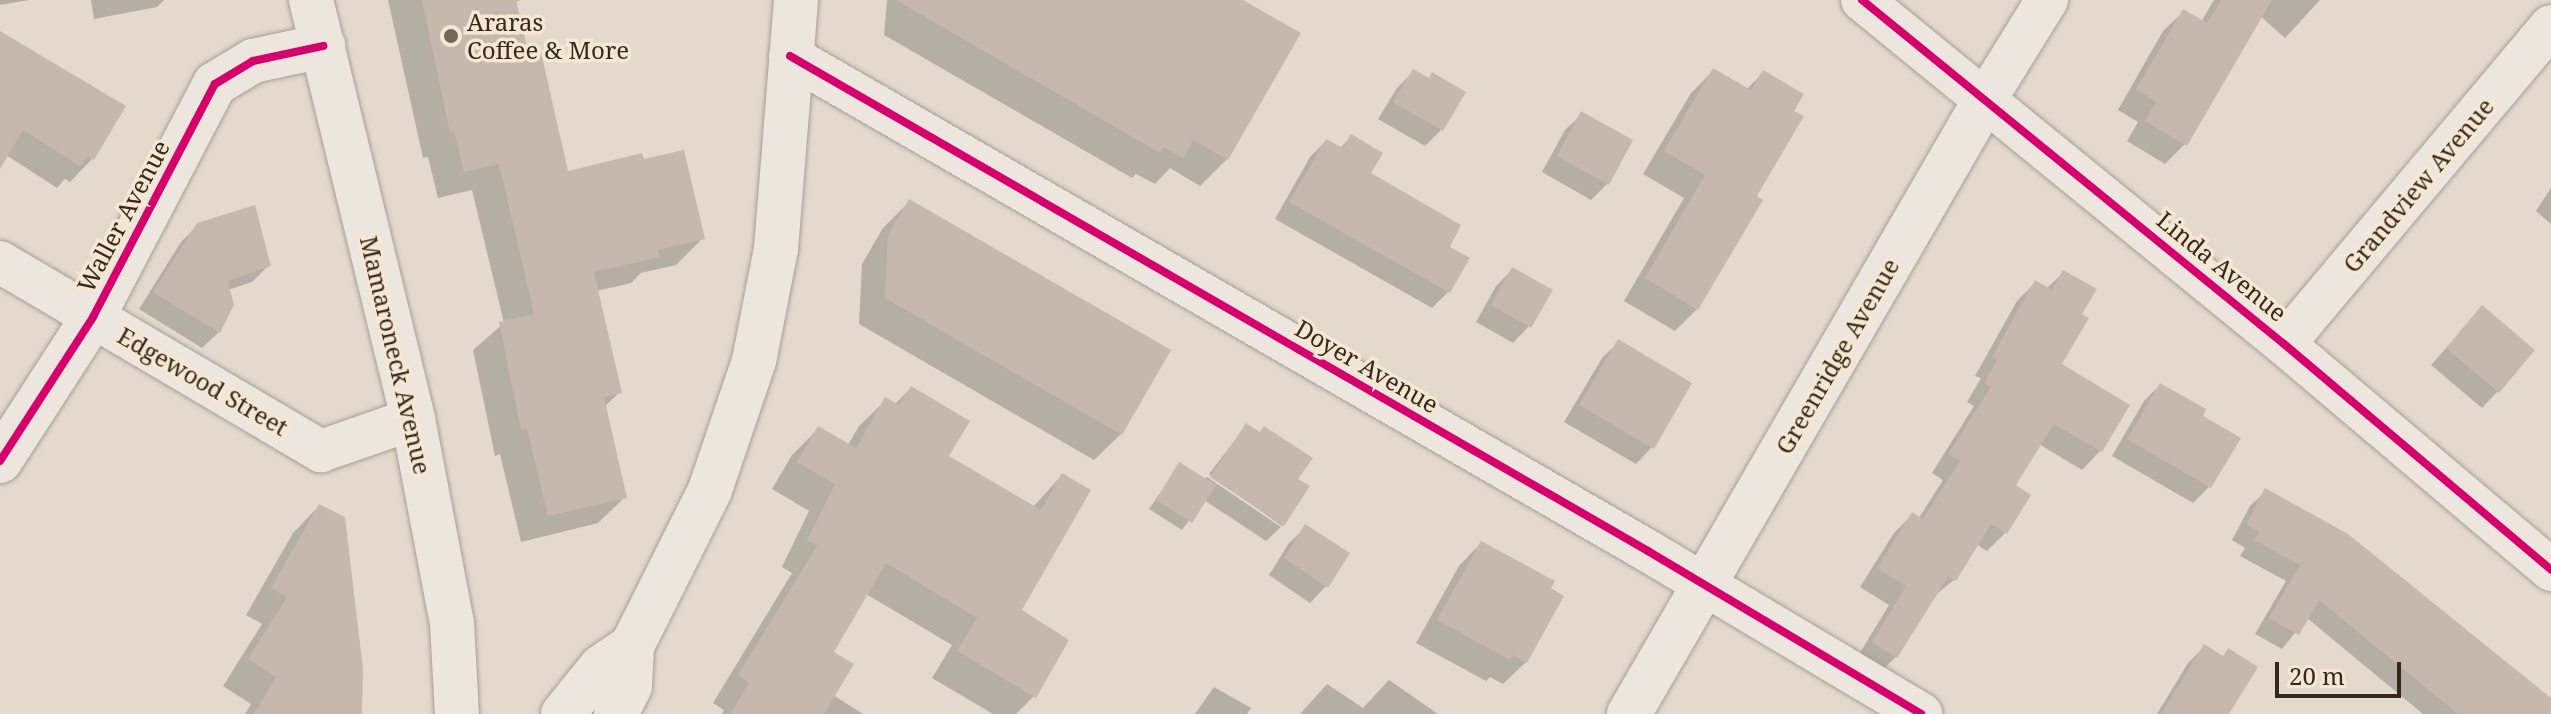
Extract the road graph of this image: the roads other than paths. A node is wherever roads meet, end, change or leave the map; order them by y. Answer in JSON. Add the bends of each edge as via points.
{"nodes":[{"id":1,"x":311,"y":0,"type":"edge"},
{"id":2,"x":796,"y":0,"type":"edge"},
{"id":3,"x":1862,"y":0,"type":"edge"},
{"id":4,"x":2047,"y":0,"type":"edge"},
{"id":5,"x":2551,"y":26,"type":"edge"},
{"id":6,"x":323,"y":46,"type":"junction"},
{"id":7,"x":790,"y":56,"type":"junction"},
{"id":8,"x":1985,"y":100,"type":"junction"},
{"id":9,"x":0,"y":262,"type":"edge"},
{"id":10,"x":93,"y":317,"type":"junction"},
{"id":11,"x":2284,"y":344,"type":"junction"},
{"id":12,"x":413,"y":419,"type":"junction"},
{"id":13,"x":0,"y":461,"type":"edge"},
{"id":14,"x":2551,"y":570,"type":"edge"},
{"id":15,"x":1703,"y":586,"type":"junction"},
{"id":16,"x":632,"y":646,"type":"junction"},
{"id":17,"x":457,"y":714,"type":"edge"},
{"id":18,"x":563,"y":714,"type":"edge"},
{"id":19,"x":616,"y":714,"type":"edge"},
{"id":20,"x":1629,"y":714,"type":"edge"},
{"id":21,"x":1921,"y":714,"type":"edge"}],
"edges":[{"from":1,"to":6,"type":"main road","name":"Mamaroneck Avenue"},
{"from":2,"to":7,"type":"main road"},
{"from":3,"to":8,"type":"street","name":"Linda Avenue"},
{"from":4,"to":8,"type":"street","name":"Greenridge Avenue"},
{"from":5,"to":11,"type":"street","name":"Grandview Avenue"},
{"from":6,"to":10,"type":"main road","name":"Waller Avenue","via":[[253,61],[215,84]]},
{"from":6,"to":12,"type":"main road","name":"Mamaroneck Avenue"},
{"from":7,"to":15,"type":"street","name":"Doyer Avenue"},
{"from":7,"to":16,"type":"main road","via":[[776,249],[754,361],[710,490]]},
{"from":8,"to":11,"type":"street","name":"Linda Avenue"},
{"from":8,"to":15,"type":"main road","name":"Greenridge Avenue"},
{"from":9,"to":10,"type":"street","name":"Edgewood Street"},
{"from":10,"to":12,"type":"street","name":"Edgewood Street","via":[[321,451]]},
{"from":10,"to":13,"type":"main road","name":"Waller Avenue"},
{"from":11,"to":14,"type":"street","name":"Linda Avenue"},
{"from":12,"to":17,"type":"main road","name":"Mamaroneck Avenue","via":[[452,623]]},
{"from":15,"to":20,"type":"main road","name":"Greenridge Avenue"},
{"from":15,"to":21,"type":"street","name":"Doyer Avenue"},
{"from":16,"to":18,"type":"main road","via":[[601,667]]},
{"from":16,"to":19,"type":"main road","via":[[630,686]]}]}
